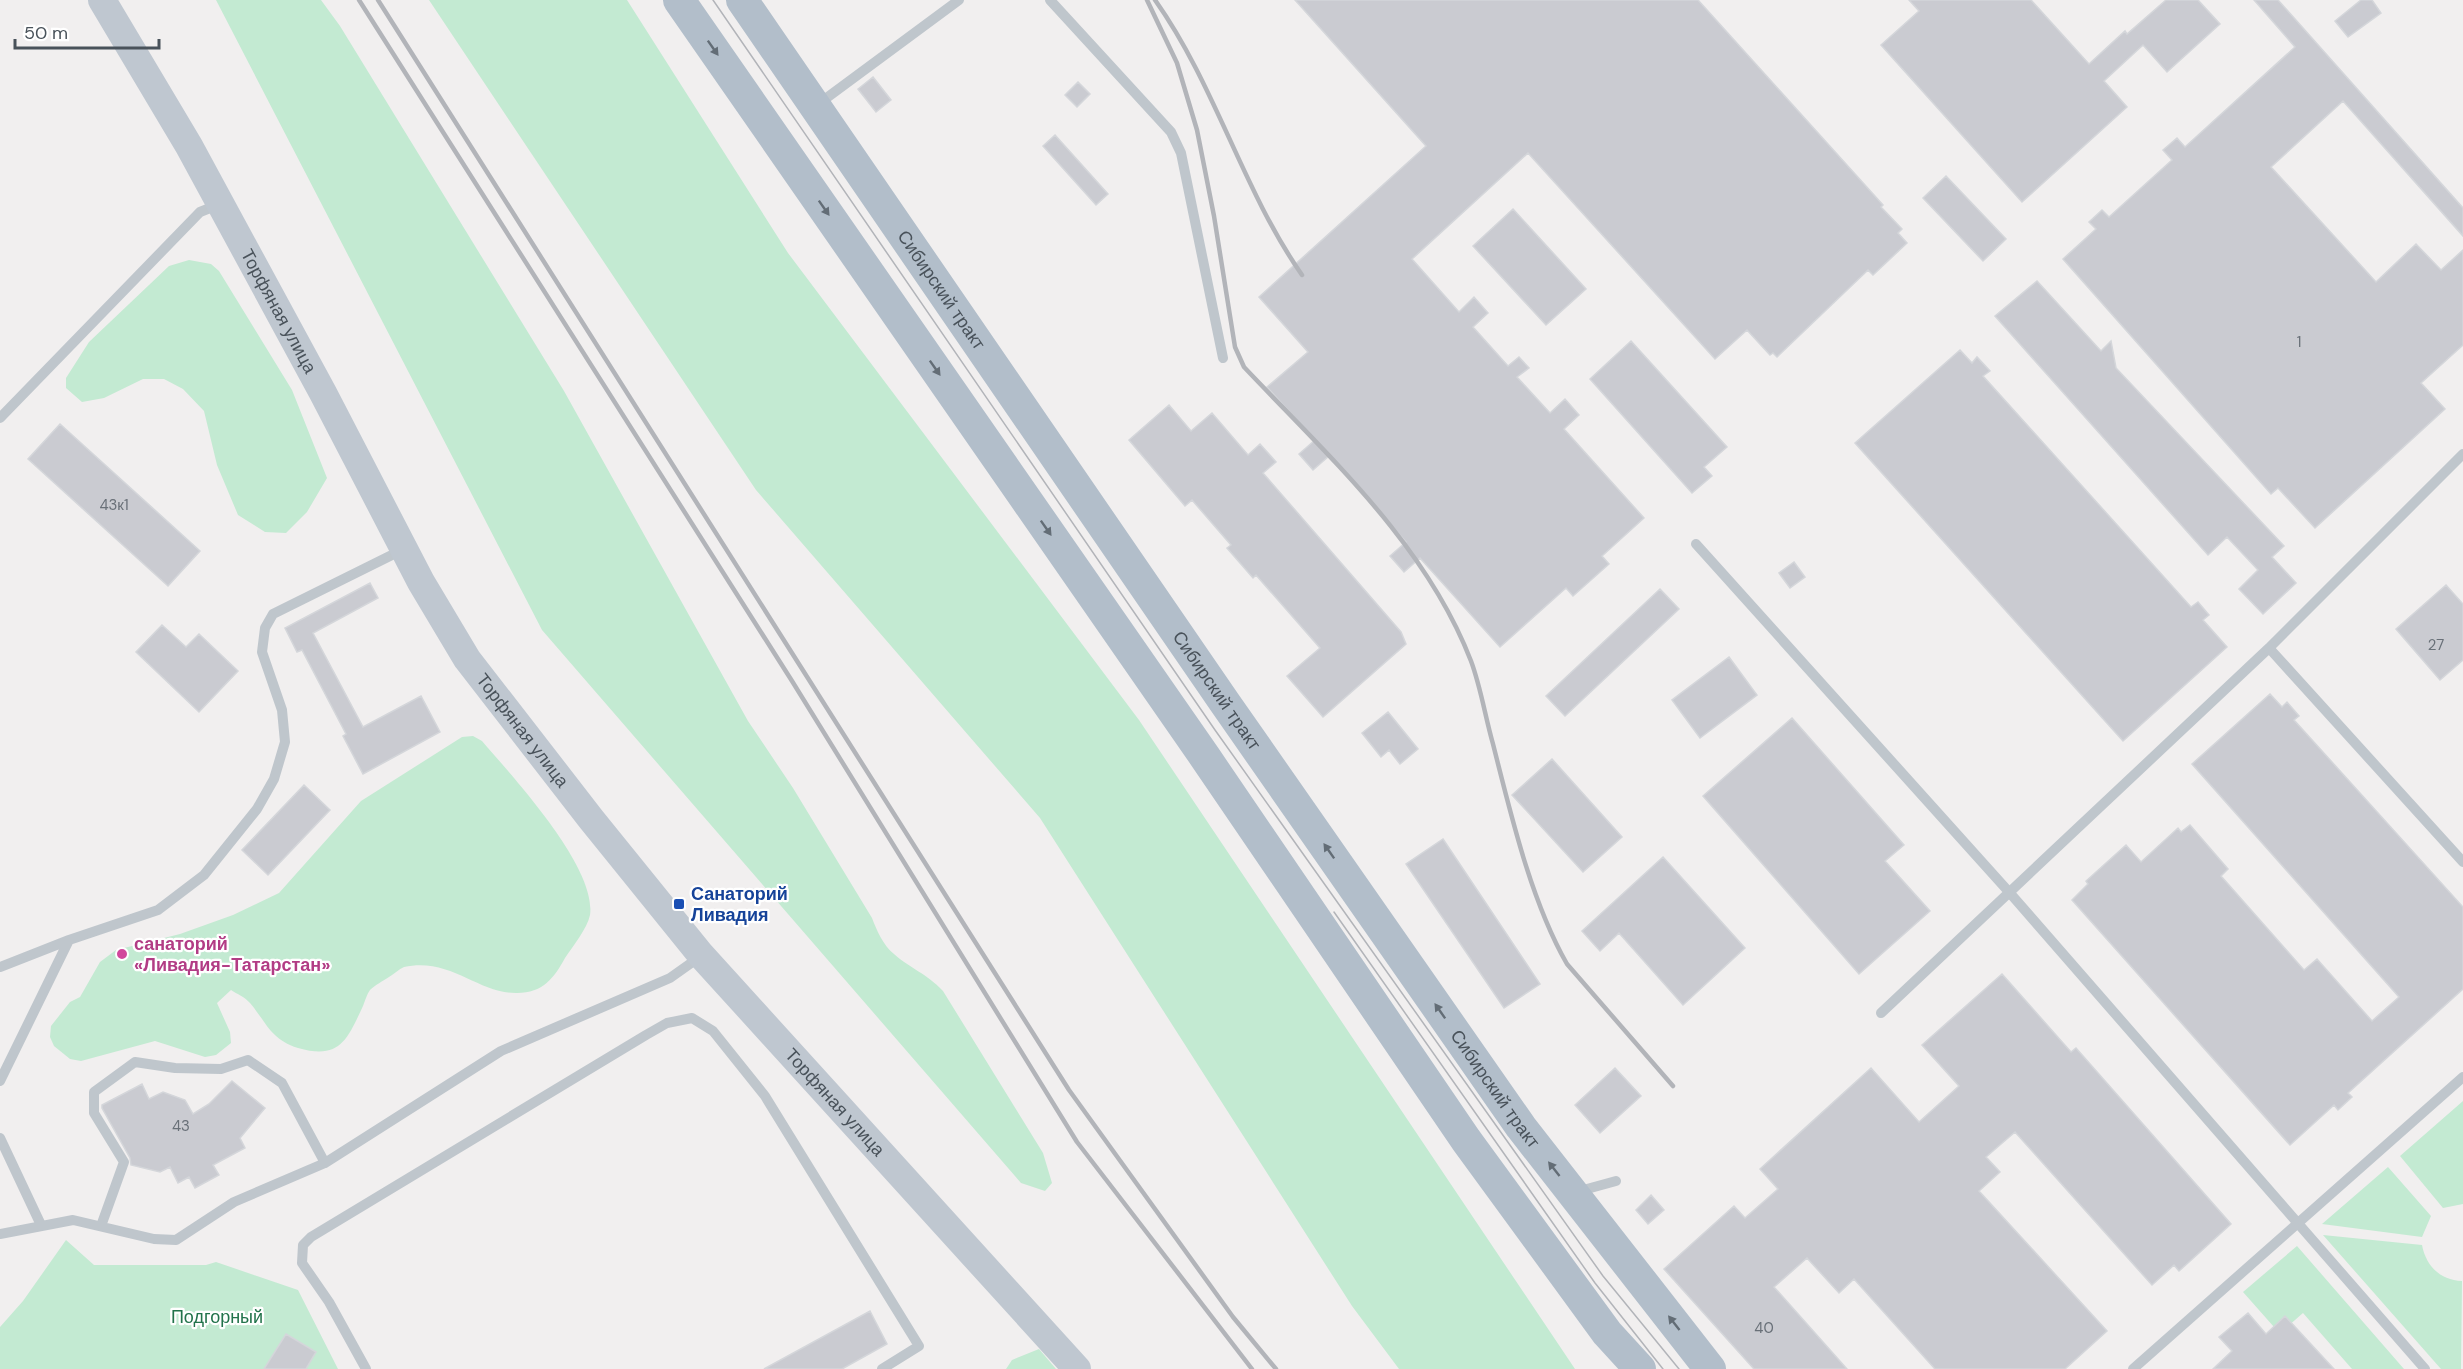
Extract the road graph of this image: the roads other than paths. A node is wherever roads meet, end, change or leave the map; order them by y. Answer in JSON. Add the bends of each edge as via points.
{"nodes":[{"id":1,"x":102,"y":0,"type":"edge"},
{"id":2,"x":679,"y":0,"type":"edge"},
{"id":3,"x":741,"y":0,"type":"edge"},
{"id":4,"x":959,"y":0,"type":"edge"},
{"id":5,"x":1050,"y":0,"type":"edge"},
{"id":6,"x":815,"y":107,"type":"junction"},
{"id":7,"x":220,"y":203,"type":"junction"},
{"id":8,"x":1222,"y":358,"type":"dead end"},
{"id":9,"x":0,"y":418,"type":"edge"},
{"id":10,"x":2463,"y":454,"type":"edge"},
{"id":11,"x":1696,"y":544,"type":"dead end"},
{"id":12,"x":404,"y":549,"type":"junction"},
{"id":13,"x":2269,"y":648,"type":"junction"},
{"id":14,"x":2463,"y":862,"type":"edge"},
{"id":15,"x":2008,"y":892,"type":"junction"},
{"id":16,"x":69,"y":940,"type":"junction"},
{"id":17,"x":701,"y":955,"type":"junction"},
{"id":18,"x":0,"y":967,"type":"edge"},
{"id":19,"x":1881,"y":1012,"type":"dead end"},
{"id":20,"x":2463,"y":1077,"type":"edge"},
{"id":21,"x":0,"y":1081,"type":"edge"},
{"id":22,"x":0,"y":1138,"type":"edge"},
{"id":23,"x":325,"y":1163,"type":"junction"},
{"id":24,"x":1616,"y":1181,"type":"dead end"},
{"id":25,"x":1573,"y":1193,"type":"junction"},
{"id":26,"x":2296,"y":1223,"type":"junction"},
{"id":27,"x":41,"y":1225,"type":"junction"},
{"id":28,"x":101,"y":1226,"type":"junction"},
{"id":29,"x":0,"y":1234,"type":"edge"},
{"id":30,"x":366,"y":1369,"type":"edge"},
{"id":31,"x":882,"y":1369,"type":"edge"},
{"id":32,"x":1077,"y":1369,"type":"edge"},
{"id":33,"x":1640,"y":1369,"type":"edge"},
{"id":34,"x":1710,"y":1369,"type":"edge"},
{"id":35,"x":2133,"y":1369,"type":"edge"},
{"id":36,"x":2425,"y":1369,"type":"edge"}],
"edges":[{"from":1,"to":7,"type":"street","name":"Торфяная улица"},
{"from":2,"to":33,"type":"main road","one_way":true,"via":[[1466,1140],[1607,1333]]},
{"from":3,"to":6,"type":"main road","name":"Сибирский тракт"},
{"from":4,"to":6,"type":"lane"},
{"from":5,"to":8,"type":"lane","via":[[1171,132],[1181,153]]},
{"from":25,"to":6,"type":"main road","name":"Сибирский тракт","one_way":true,"via":[[1521,1127]]},
{"from":7,"to":9,"type":"lane","via":[[200,212]]},
{"from":7,"to":12,"type":"street","name":"Торфяная улица"},
{"from":10,"to":13,"type":"lane"},
{"from":11,"to":15,"type":"lane"},
{"from":12,"to":16,"type":"lane","via":[[273,614],[265,628],[262,652],[282,710],[285,742],[274,779],[257,809],[204,875],[158,910]]},
{"from":12,"to":17,"type":"street","name":"Торфяная улица","via":[[467,659]]},
{"from":13,"to":14,"type":"lane"},
{"from":13,"to":15,"type":"lane"},
{"from":15,"to":19,"type":"lane"},
{"from":15,"to":26,"type":"lane"},
{"from":16,"to":18,"type":"lane"},
{"from":16,"to":21,"type":"lane"},
{"from":17,"to":23,"type":"lane","via":[[670,978],[501,1051]]},
{"from":17,"to":32,"type":"street","name":"Торфяная улица"},
{"from":20,"to":26,"type":"lane"},
{"from":22,"to":27,"type":"lane"},
{"from":23,"to":28,"type":"lane","via":[[234,1202],[176,1240],[154,1239]]},
{"from":23,"to":28,"type":"lane","via":[[282,1083],[248,1060],[221,1069],[135,1062],[94,1092],[94,1113],[124,1162]]},
{"from":24,"to":25,"type":"lane"},
{"from":34,"to":25,"type":"main road","name":"Сибирский тракт","one_way":true},
{"from":26,"to":35,"type":"lane"},
{"from":26,"to":36,"type":"lane"},
{"from":27,"to":28,"type":"lane","via":[[73,1220]]},
{"from":27,"to":29,"type":"lane"},
{"from":30,"to":31,"type":"lane","via":[[302,1263],[303,1245],[660,1027],[692,1018],[713,1031],[765,1096],[919,1346]]}]}
